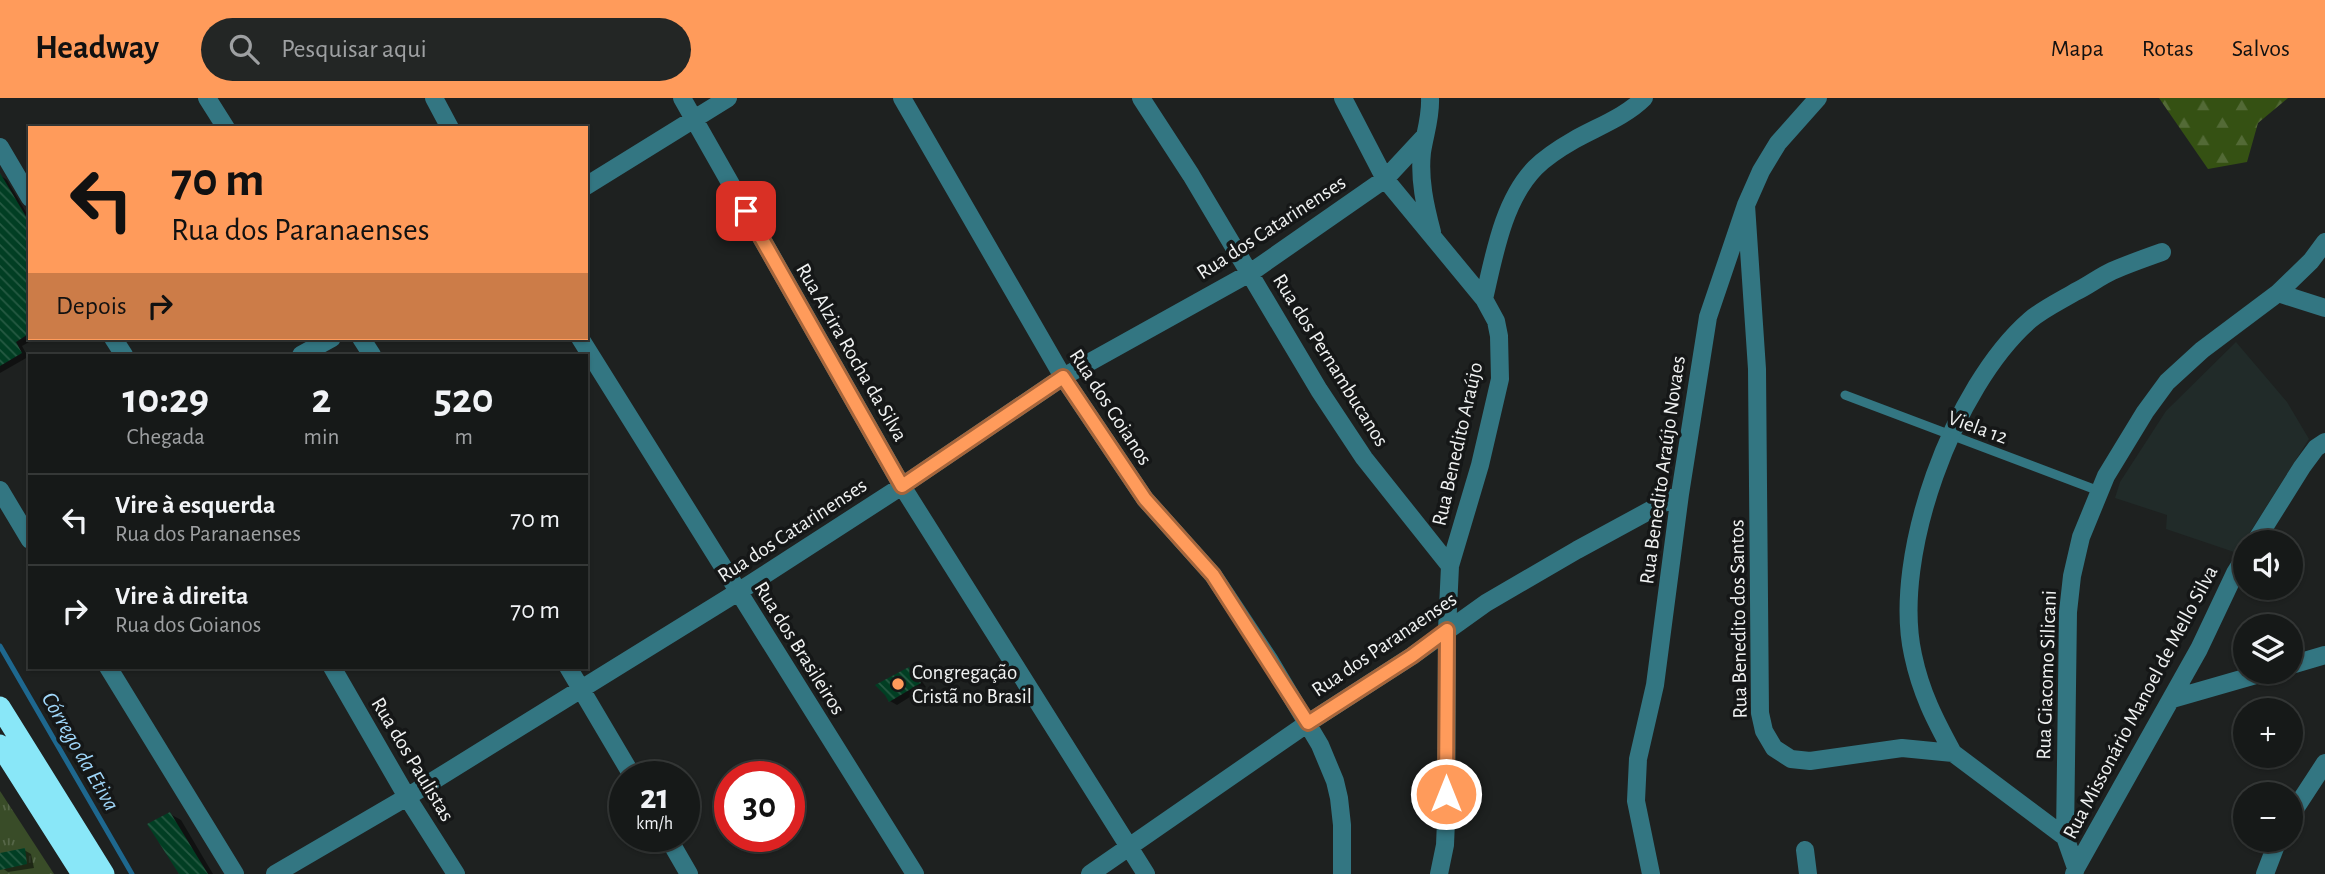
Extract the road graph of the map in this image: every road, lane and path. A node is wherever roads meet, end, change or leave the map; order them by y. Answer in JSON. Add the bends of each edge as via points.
{"nodes":[{"id":1,"x":207,"y":98,"type":"edge"},
{"id":2,"x":434,"y":98,"type":"edge"},
{"id":3,"x":682,"y":98,"type":"edge"},
{"id":4,"x":728,"y":98,"type":"edge"},
{"id":5,"x":902,"y":98,"type":"edge"},
{"id":6,"x":1141,"y":98,"type":"edge"},
{"id":7,"x":1343,"y":98,"type":"edge"},
{"id":8,"x":1430,"y":98,"type":"edge"},
{"id":9,"x":1644,"y":98,"type":"edge"},
{"id":10,"x":1818,"y":98,"type":"edge"},
{"id":11,"x":694,"y":120,"type":"junction"},
{"id":12,"x":225,"y":126,"type":"edge"},
{"id":13,"x":449,"y":126,"type":"edge"},
{"id":14,"x":1425,"y":136,"type":"junction"},
{"id":15,"x":0,"y":147,"type":"edge"},
{"id":16,"x":1385,"y":179,"type":"junction"},
{"id":17,"x":588,"y":185,"type":"edge"},
{"id":18,"x":28,"y":195,"type":"edge"},
{"id":19,"x":1746,"y":205,"type":"junction"},
{"id":20,"x":1433,"y":238,"type":"junction"},
{"id":21,"x":2325,"y":242,"type":"edge"},
{"id":22,"x":2162,"y":252,"type":"dead end"},
{"id":23,"x":1250,"y":273,"type":"junction"},
{"id":24,"x":2278,"y":293,"type":"junction"},
{"id":25,"x":1484,"y":299,"type":"junction"},
{"id":26,"x":2325,"y":308,"type":"edge"},
{"id":27,"x":328,"y":340,"type":"edge"},
{"id":28,"x":581,"y":340,"type":"edge"},
{"id":29,"x":303,"y":354,"type":"edge"},
{"id":30,"x":1063,"y":377,"type":"junction"},
{"id":31,"x":1845,"y":395,"type":"dead end"},
{"id":32,"x":1951,"y":437,"type":"junction"},
{"id":33,"x":2325,"y":442,"type":"edge"},
{"id":34,"x":902,"y":486,"type":"junction"},
{"id":35,"x":0,"y":490,"type":"edge"},
{"id":36,"x":2099,"y":491,"type":"junction"},
{"id":37,"x":1680,"y":494,"type":"junction"},
{"id":38,"x":2263,"y":530,"type":"edge"},
{"id":39,"x":28,"y":532,"type":"edge"},
{"id":40,"x":1450,"y":566,"type":"junction"},
{"id":41,"x":2233,"y":580,"type":"edge"},
{"id":42,"x":738,"y":592,"type":"junction"},
{"id":43,"x":1447,"y":630,"type":"junction"},
{"id":44,"x":2325,"y":655,"type":"edge"},
{"id":45,"x":2303,"y":661,"type":"edge"},
{"id":46,"x":109,"y":669,"type":"edge"},
{"id":47,"x":333,"y":669,"type":"edge"},
{"id":48,"x":569,"y":669,"type":"edge"},
{"id":49,"x":2233,"y":681,"type":"edge"},
{"id":50,"x":581,"y":688,"type":"junction"},
{"id":51,"x":2172,"y":699,"type":"junction"},
{"id":52,"x":0,"y":707,"type":"edge"},
{"id":53,"x":1308,"y":723,"type":"junction"},
{"id":54,"x":0,"y":745,"type":"edge"},
{"id":55,"x":1953,"y":753,"type":"junction"},
{"id":56,"x":624,"y":761,"type":"edge"},
{"id":57,"x":2325,"y":763,"type":"edge"},
{"id":58,"x":407,"y":797,"type":"junction"},
{"id":59,"x":2303,"y":797,"type":"edge"},
{"id":60,"x":2065,"y":837,"type":"junction"},
{"id":61,"x":1131,"y":847,"type":"junction"},
{"id":62,"x":1805,"y":850,"type":"dead end"},
{"id":63,"x":676,"y":852,"type":"edge"},
{"id":64,"x":2275,"y":852,"type":"edge"},
{"id":65,"x":2075,"y":871,"type":"edge"},
{"id":66,"x":2269,"y":873,"type":"edge"},
{"id":67,"x":82,"y":874,"type":"edge"},
{"id":68,"x":104,"y":874,"type":"edge"},
{"id":69,"x":235,"y":874,"type":"edge"},
{"id":70,"x":275,"y":874,"type":"edge"},
{"id":71,"x":456,"y":874,"type":"edge"},
{"id":72,"x":689,"y":874,"type":"edge"},
{"id":73,"x":915,"y":874,"type":"edge"},
{"id":74,"x":1090,"y":874,"type":"edge"},
{"id":75,"x":1146,"y":874,"type":"edge"},
{"id":76,"x":1342,"y":874,"type":"edge"},
{"id":77,"x":1438,"y":874,"type":"edge"},
{"id":78,"x":1651,"y":874,"type":"edge"},
{"id":79,"x":1808,"y":874,"type":"edge"}],
"edges":[{"from":1,"to":12,"type":"street"},
{"from":2,"to":13,"type":"street"},
{"from":3,"to":11,"type":"street","name":"Rua Alzira Rocha da Silva"},
{"from":4,"to":11,"type":"street"},
{"from":5,"to":30,"type":"street","name":"Rua dos Goianos"},
{"from":6,"to":23,"type":"street","name":"Rua dos Pernambucanos"},
{"from":7,"to":16,"type":"street","name":"Rua Benedito Araújo"},
{"from":8,"to":14,"type":"street"},
{"from":9,"to":25,"type":"street","via":[[1534,169],[1508,213]]},
{"from":10,"to":19,"type":"street","name":"Rua Benedito Araújo Novaes","via":[[1778,143]]},
{"from":11,"to":17,"type":"street"},
{"from":11,"to":34,"type":"street","name":"Rua Alzira Rocha da Silva"},
{"from":14,"to":16,"type":"street","name":"Rua dos Catarinenses"},
{"from":14,"to":20,"type":"street","via":[[1422,189]]},
{"from":15,"to":18,"type":"street"},
{"from":16,"to":20,"type":"street","name":"Rua Benedito Araújo"},
{"from":16,"to":23,"type":"street","name":"Rua dos Catarinenses"},
{"from":19,"to":37,"type":"street","name":"Rua Benedito Araújo Novaes","via":[[1708,317]]},
{"from":19,"to":55,"type":"street","name":"Rua Benedito dos Santos","via":[[1757,369],[1760,713],[1764,731],[1774,748],[1791,759],[1810,761],[1902,748]]},
{"from":20,"to":25,"type":"street","name":"Rua Benedito Araújo"},
{"from":21,"to":24,"type":"street","name":"Rua Giacomo Silicani"},
{"from":22,"to":32,"type":"street","via":[[2112,271],[2032,318],[1986,369]]},
{"from":23,"to":30,"type":"street","name":"Rua dos Catarinenses"},
{"from":23,"to":40,"type":"street","name":"Rua dos Pernambucanos","via":[[1364,458]]},
{"from":24,"to":26,"type":"street"},
{"from":24,"to":36,"type":"street","name":"Rua Giacomo Silicani","via":[[2167,382]]},
{"from":25,"to":40,"type":"street","name":"Rua Benedito Araújo","via":[[1499,336],[1500,379]]},
{"from":27,"to":29,"type":"street"},
{"from":28,"to":42,"type":"street","name":"Rua dos Brasileiros"},
{"from":30,"to":34,"type":"street","name":"Rua dos Catarinenses"},
{"from":30,"to":53,"type":"street","name":"Rua dos Goianos","via":[[1145,499],[1213,575]]},
{"from":31,"to":32,"type":"lane","name":"Viela 12"},
{"from":32,"to":36,"type":"lane","name":"Viela 12"},
{"from":32,"to":55,"type":"street","via":[[1916,543],[1908,620],[1924,700]]},
{"from":33,"to":38,"type":"street","via":[[2302,467]]},
{"from":34,"to":42,"type":"street","name":"Rua dos Catarinenses"},
{"from":34,"to":61,"type":"street","name":"Rua Alzira Rocha da Silva"},
{"from":35,"to":39,"type":"street"},
{"from":36,"to":60,"type":"street","name":"Rua Giacomo Silicani","via":[[2081,537],[2068,612]]},
{"from":37,"to":43,"type":"street","name":"Rua dos Paranaenses","via":[[1507,590]]},
{"from":37,"to":78,"type":"street","name":"Rua Benedito Araújo Novaes","via":[[1655,685],[1638,759],[1636,801]]},
{"from":40,"to":43,"type":"street","name":"Rua Benedito Araújo"},
{"from":41,"to":51,"type":"street","name":"Rua Missonário Manoel de Mello Silva"},
{"from":42,"to":50,"type":"street","name":"Rua dos Catarinenses"},
{"from":42,"to":73,"type":"street","name":"Rua dos Brasileiros"},
{"from":43,"to":53,"type":"street","name":"Rua dos Paranaenses"},
{"from":43,"to":77,"type":"street","name":"Rua Benedito Araújo","via":[[1446,821]]},
{"from":44,"to":45,"type":"street"},
{"from":46,"to":69,"type":"street"},
{"from":47,"to":58,"type":"street","name":"Rua dos Paulistas"},
{"from":48,"to":50,"type":"street"},
{"from":49,"to":51,"type":"street"},
{"from":50,"to":56,"type":"street"},
{"from":50,"to":58,"type":"street","name":"Rua dos Catarinenses"},
{"from":51,"to":65,"type":"street","name":"Rua Missonário Manoel de Mello Silva"},
{"from":52,"to":68,"type":"highway"},
{"from":53,"to":61,"type":"street","name":"Rua dos Paranaenses"},
{"from":53,"to":76,"type":"street","name":"Rua dos Goianos","via":[[1321,745],[1339,798]]},
{"from":54,"to":67,"type":"highway"},
{"from":55,"to":60,"type":"street"},
{"from":57,"to":59,"type":"street"},
{"from":58,"to":70,"type":"street","name":"Rua dos Catarinenses"},
{"from":58,"to":71,"type":"street","name":"Rua dos Paulistas"},
{"from":60,"to":65,"type":"street","name":"Rua Giacomo Silicani"},
{"from":61,"to":74,"type":"street","name":"Rua dos Paranaenses"},
{"from":61,"to":75,"type":"street","name":"Rua Alzira Rocha da Silva"},
{"from":62,"to":79,"type":"street"},
{"from":63,"to":72,"type":"street"},
{"from":64,"to":66,"type":"street"}]}
